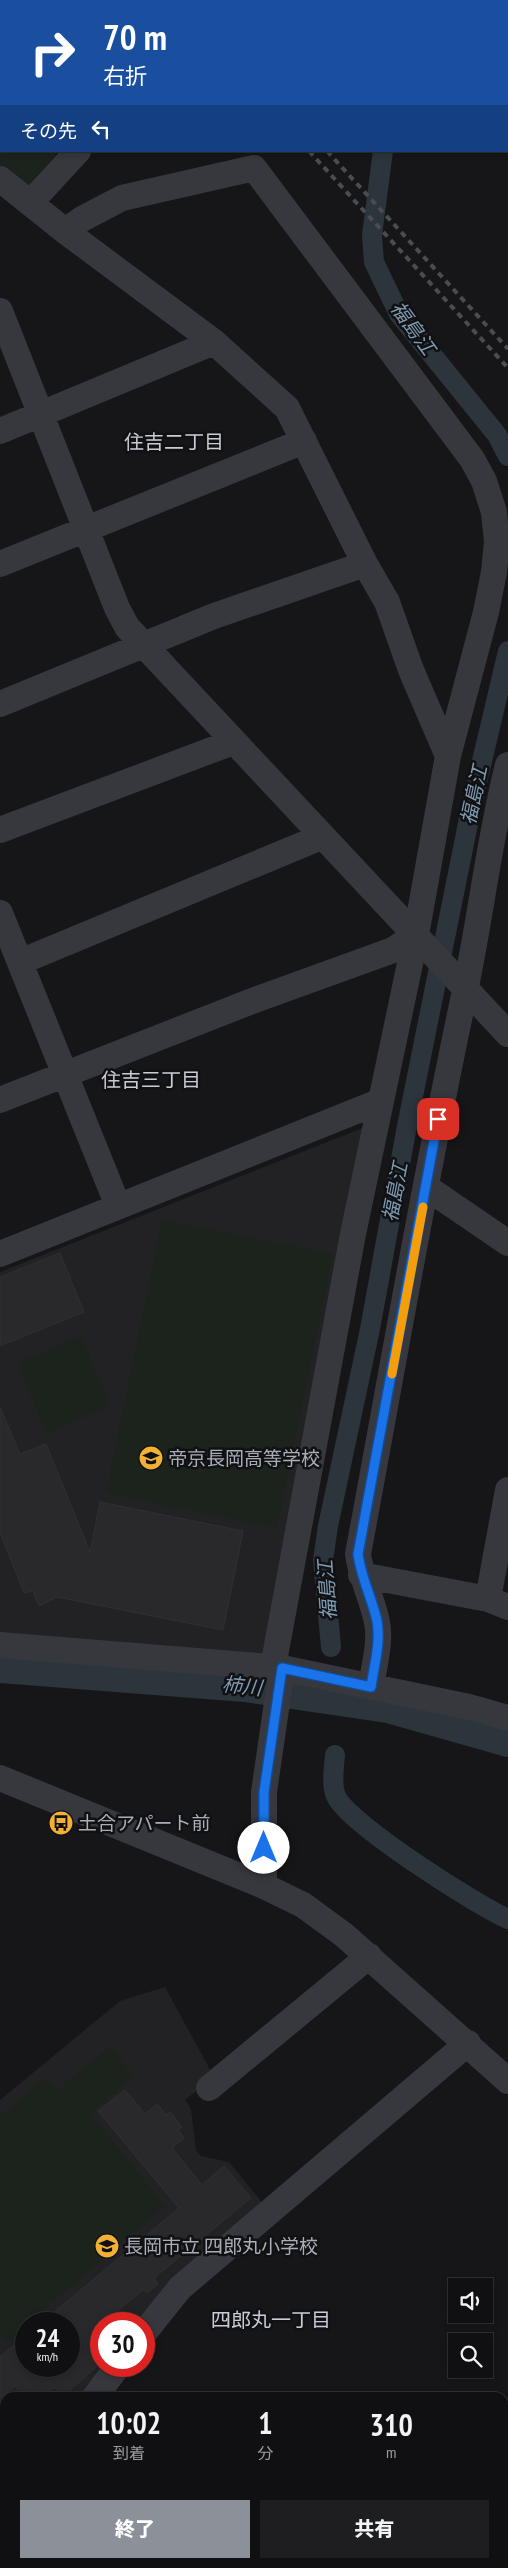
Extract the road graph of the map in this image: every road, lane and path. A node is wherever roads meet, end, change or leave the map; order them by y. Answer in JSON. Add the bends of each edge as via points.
{"nodes":[{"id":1,"x":77,"y":152,"type":"edge"},
{"id":2,"x":0,"y":179,"type":"edge"},
{"id":3,"x":30,"y":204,"type":"junction"},
{"id":4,"x":65,"y":231,"type":"junction"},
{"id":5,"x":0,"y":311,"type":"edge"},
{"id":6,"x":214,"y":342,"type":"junction"},
{"id":7,"x":41,"y":415,"type":"junction"},
{"id":8,"x":0,"y":431,"type":"edge"},
{"id":9,"x":304,"y":440,"type":"junction"},
{"id":10,"x":86,"y":530,"type":"junction"},
{"id":11,"x":0,"y":564,"type":"edge"},
{"id":12,"x":364,"y":564,"type":"junction"},
{"id":13,"x":142,"y":646,"type":"junction"},
{"id":14,"x":0,"y":704,"type":"edge"},
{"id":15,"x":233,"y":742,"type":"junction"},
{"id":16,"x":448,"y":756,"type":"junction"},
{"id":17,"x":505,"y":790,"type":"edge"},
{"id":18,"x":0,"y":830,"type":"edge"},
{"id":19,"x":321,"y":837,"type":"junction"},
{"id":20,"x":0,"y":912,"type":"edge"},
{"id":21,"x":420,"y":940,"type":"junction"},
{"id":22,"x":20,"y":962,"type":"junction"},
{"id":23,"x":460,"y":983,"type":"junction"},
{"id":24,"x":508,"y":1034,"type":"edge"},
{"id":25,"x":65,"y":1074,"type":"junction"},
{"id":26,"x":0,"y":1100,"type":"edge"},
{"id":27,"x":381,"y":1101,"type":"junction"},
{"id":28,"x":426,"y":1187,"type":"junction"},
{"id":29,"x":118,"y":1206,"type":"junction"},
{"id":30,"x":508,"y":1243,"type":"edge"},
{"id":31,"x":0,"y":1254,"type":"edge"},
{"id":32,"x":508,"y":1490,"type":"edge"},
{"id":33,"x":361,"y":1575,"type":"junction"},
{"id":34,"x":498,"y":1603,"type":"edge"},
{"id":35,"x":0,"y":1645,"type":"edge"},
{"id":36,"x":279,"y":1670,"type":"junction"},
{"id":37,"x":371,"y":1687,"type":"junction"},
{"id":38,"x":508,"y":1718,"type":"edge"},
{"id":39,"x":0,"y":1778,"type":"edge"},
{"id":40,"x":264,"y":1886,"type":"junction"},
{"id":41,"x":369,"y":1956,"type":"junction"},
{"id":42,"x":468,"y":2043,"type":"junction"},
{"id":43,"x":508,"y":2081,"type":"edge"},
{"id":44,"x":209,"y":2088,"type":"dead end"},
{"id":45,"x":155,"y":2320,"type":"edge"},
{"id":46,"x":110,"y":2377,"type":"edge"},
{"id":47,"x":98,"y":2392,"type":"edge"}],
"edges":[{"from":1,"to":3,"type":"street"},
{"from":2,"to":3,"type":"street"},
{"from":3,"to":4,"type":"street"},
{"from":4,"to":6,"type":"street"},
{"from":4,"to":16,"type":"street","via":[[122,198],[254,168],[472,459],[484,481],[494,512],[497,542],[486,612]]},
{"from":5,"to":7,"type":"street"},
{"from":6,"to":7,"type":"street"},
{"from":6,"to":9,"type":"street","via":[[287,408]]},
{"from":7,"to":8,"type":"street"},
{"from":7,"to":10,"type":"street"},
{"from":9,"to":10,"type":"street"},
{"from":9,"to":12,"type":"street"},
{"from":10,"to":11,"type":"street"},
{"from":10,"to":13,"type":"street","via":[[117,608]]},
{"from":12,"to":13,"type":"street","via":[[214,616]]},
{"from":12,"to":16,"type":"street","via":[[387,602]]},
{"from":13,"to":14,"type":"street"},
{"from":13,"to":15,"type":"street"},
{"from":15,"to":18,"type":"street"},
{"from":15,"to":19,"type":"street"},
{"from":16,"to":21,"type":"street"},
{"from":17,"to":23,"type":"street"},
{"from":19,"to":21,"type":"street"},
{"from":19,"to":22,"type":"street"},
{"from":20,"to":22,"type":"street"},
{"from":21,"to":23,"type":"street"},
{"from":21,"to":25,"type":"street"},
{"from":21,"to":27,"type":"street"},
{"from":22,"to":25,"type":"street"},
{"from":23,"to":24,"type":"street"},
{"from":23,"to":28,"type":"street"},
{"from":25,"to":26,"type":"street"},
{"from":25,"to":29,"type":"street"},
{"from":27,"to":29,"type":"street"},
{"from":27,"to":36,"type":"street","via":[[354,1234]]},
{"from":28,"to":30,"type":"street"},
{"from":28,"to":33,"type":"street","via":[[358,1554]]},
{"from":29,"to":31,"type":"street"},
{"from":32,"to":34,"type":"street"},
{"from":33,"to":34,"type":"street"},
{"from":33,"to":37,"type":"street","via":[[378,1636]]},
{"from":35,"to":36,"type":"street"},
{"from":36,"to":37,"type":"street"},
{"from":36,"to":40,"type":"street","via":[[264,1792]]},
{"from":37,"to":38,"type":"street"},
{"from":39,"to":40,"type":"street"},
{"from":40,"to":41,"type":"street","via":[[303,1906]]},
{"from":41,"to":42,"type":"street"},
{"from":41,"to":44,"type":"street"},
{"from":42,"to":43,"type":"street"},
{"from":42,"to":45,"type":"street","via":[[180,2288]]},
{"from":46,"to":47,"type":"street"}]}
